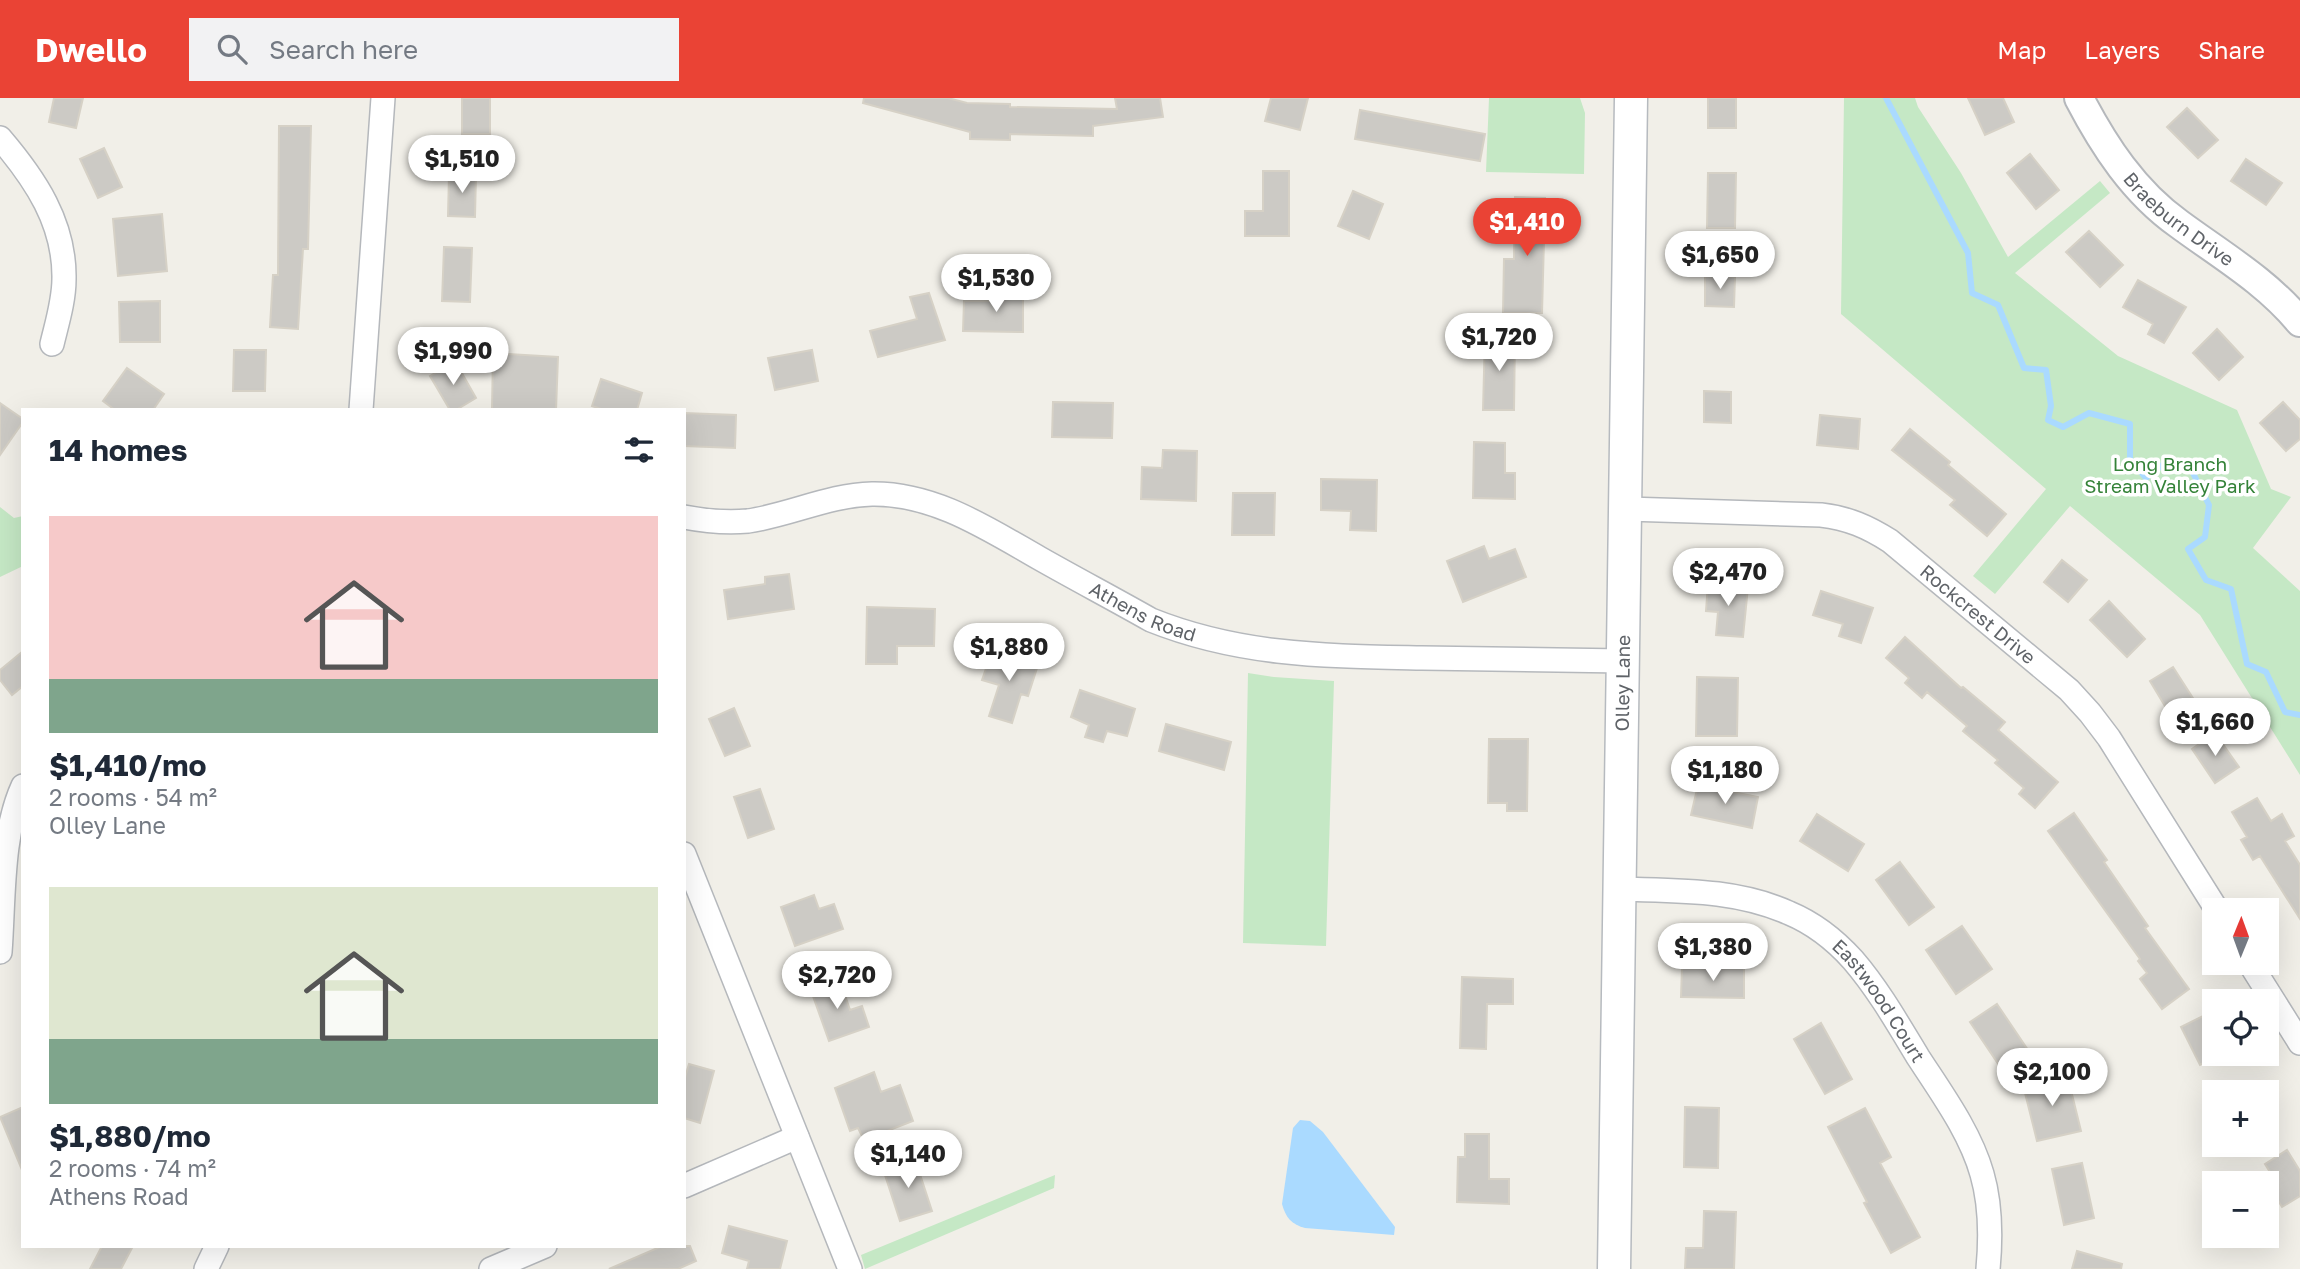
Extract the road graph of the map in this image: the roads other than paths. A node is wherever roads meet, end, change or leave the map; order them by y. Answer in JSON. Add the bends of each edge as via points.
{"nodes":[{"id":1,"x":383,"y":98,"type":"edge"},
{"id":2,"x":1631,"y":98,"type":"edge"},
{"id":3,"x":2079,"y":98,"type":"edge"},
{"id":4,"x":0,"y":138,"type":"edge"},
{"id":5,"x":2300,"y":322,"type":"edge"},
{"id":6,"x":52,"y":344,"type":"dead end"},
{"id":7,"x":361,"y":408,"type":"edge"},
{"id":8,"x":1627,"y":509,"type":"junction"},
{"id":9,"x":686,"y":517,"type":"edge"},
{"id":10,"x":1624,"y":661,"type":"junction"},
{"id":11,"x":21,"y":791,"type":"edge"},
{"id":12,"x":686,"y":859,"type":"edge"},
{"id":13,"x":1621,"y":889,"type":"junction"},
{"id":14,"x":2209,"y":898,"type":"edge"},
{"id":15,"x":0,"y":952,"type":"edge"},
{"id":16,"x":2257,"y":975,"type":"edge"},
{"id":17,"x":2300,"y":1043,"type":"edge"},
{"id":18,"x":797,"y":1138,"type":"junction"},
{"id":19,"x":686,"y":1185,"type":"edge"},
{"id":20,"x":216,"y":1248,"type":"edge"},
{"id":21,"x":540,"y":1248,"type":"edge"},
{"id":22,"x":206,"y":1269,"type":"edge"},
{"id":23,"x":491,"y":1269,"type":"edge"},
{"id":24,"x":850,"y":1269,"type":"edge"},
{"id":25,"x":1614,"y":1269,"type":"edge"},
{"id":26,"x":1988,"y":1269,"type":"edge"}],
"edges":[{"from":1,"to":7,"type":"street"},
{"from":2,"to":8,"type":"main road","name":"Olley Lane"},
{"from":3,"to":5,"type":"street","name":"Braeburn Drive","via":[[2108,149],[2137,186],[2177,223],[2272,292]]},
{"from":4,"to":6,"type":"street","via":[[43,196],[59,236],[64,280]]},
{"from":8,"to":10,"type":"main road","name":"Olley Lane"},
{"from":8,"to":14,"type":"street","name":"Rockcrest Drive","via":[[1831,516],[1867,527],[1890,541],[2069,690],[2090,713]]},
{"from":9,"to":10,"type":"street","name":"Athens Road","via":[[732,522],[840,497],[903,496],[970,519],[1151,620],[1216,642],[1322,656]]},
{"from":10,"to":13,"type":"main road","name":"Olley Lane"},
{"from":11,"to":15,"type":"street","via":[[7,850]]},
{"from":12,"to":18,"type":"street"},
{"from":13,"to":25,"type":"main road","name":"Olley Lane"},
{"from":13,"to":26,"type":"street","name":"Eastwood Court","via":[[1709,892],[1764,903],[1812,925],[1852,959],[1944,1098],[1978,1160],[1988,1201]]},
{"from":16,"to":17,"type":"street"},
{"from":18,"to":19,"type":"street"},
{"from":18,"to":24,"type":"street"},
{"from":20,"to":22,"type":"street"},
{"from":21,"to":23,"type":"street"}]}
